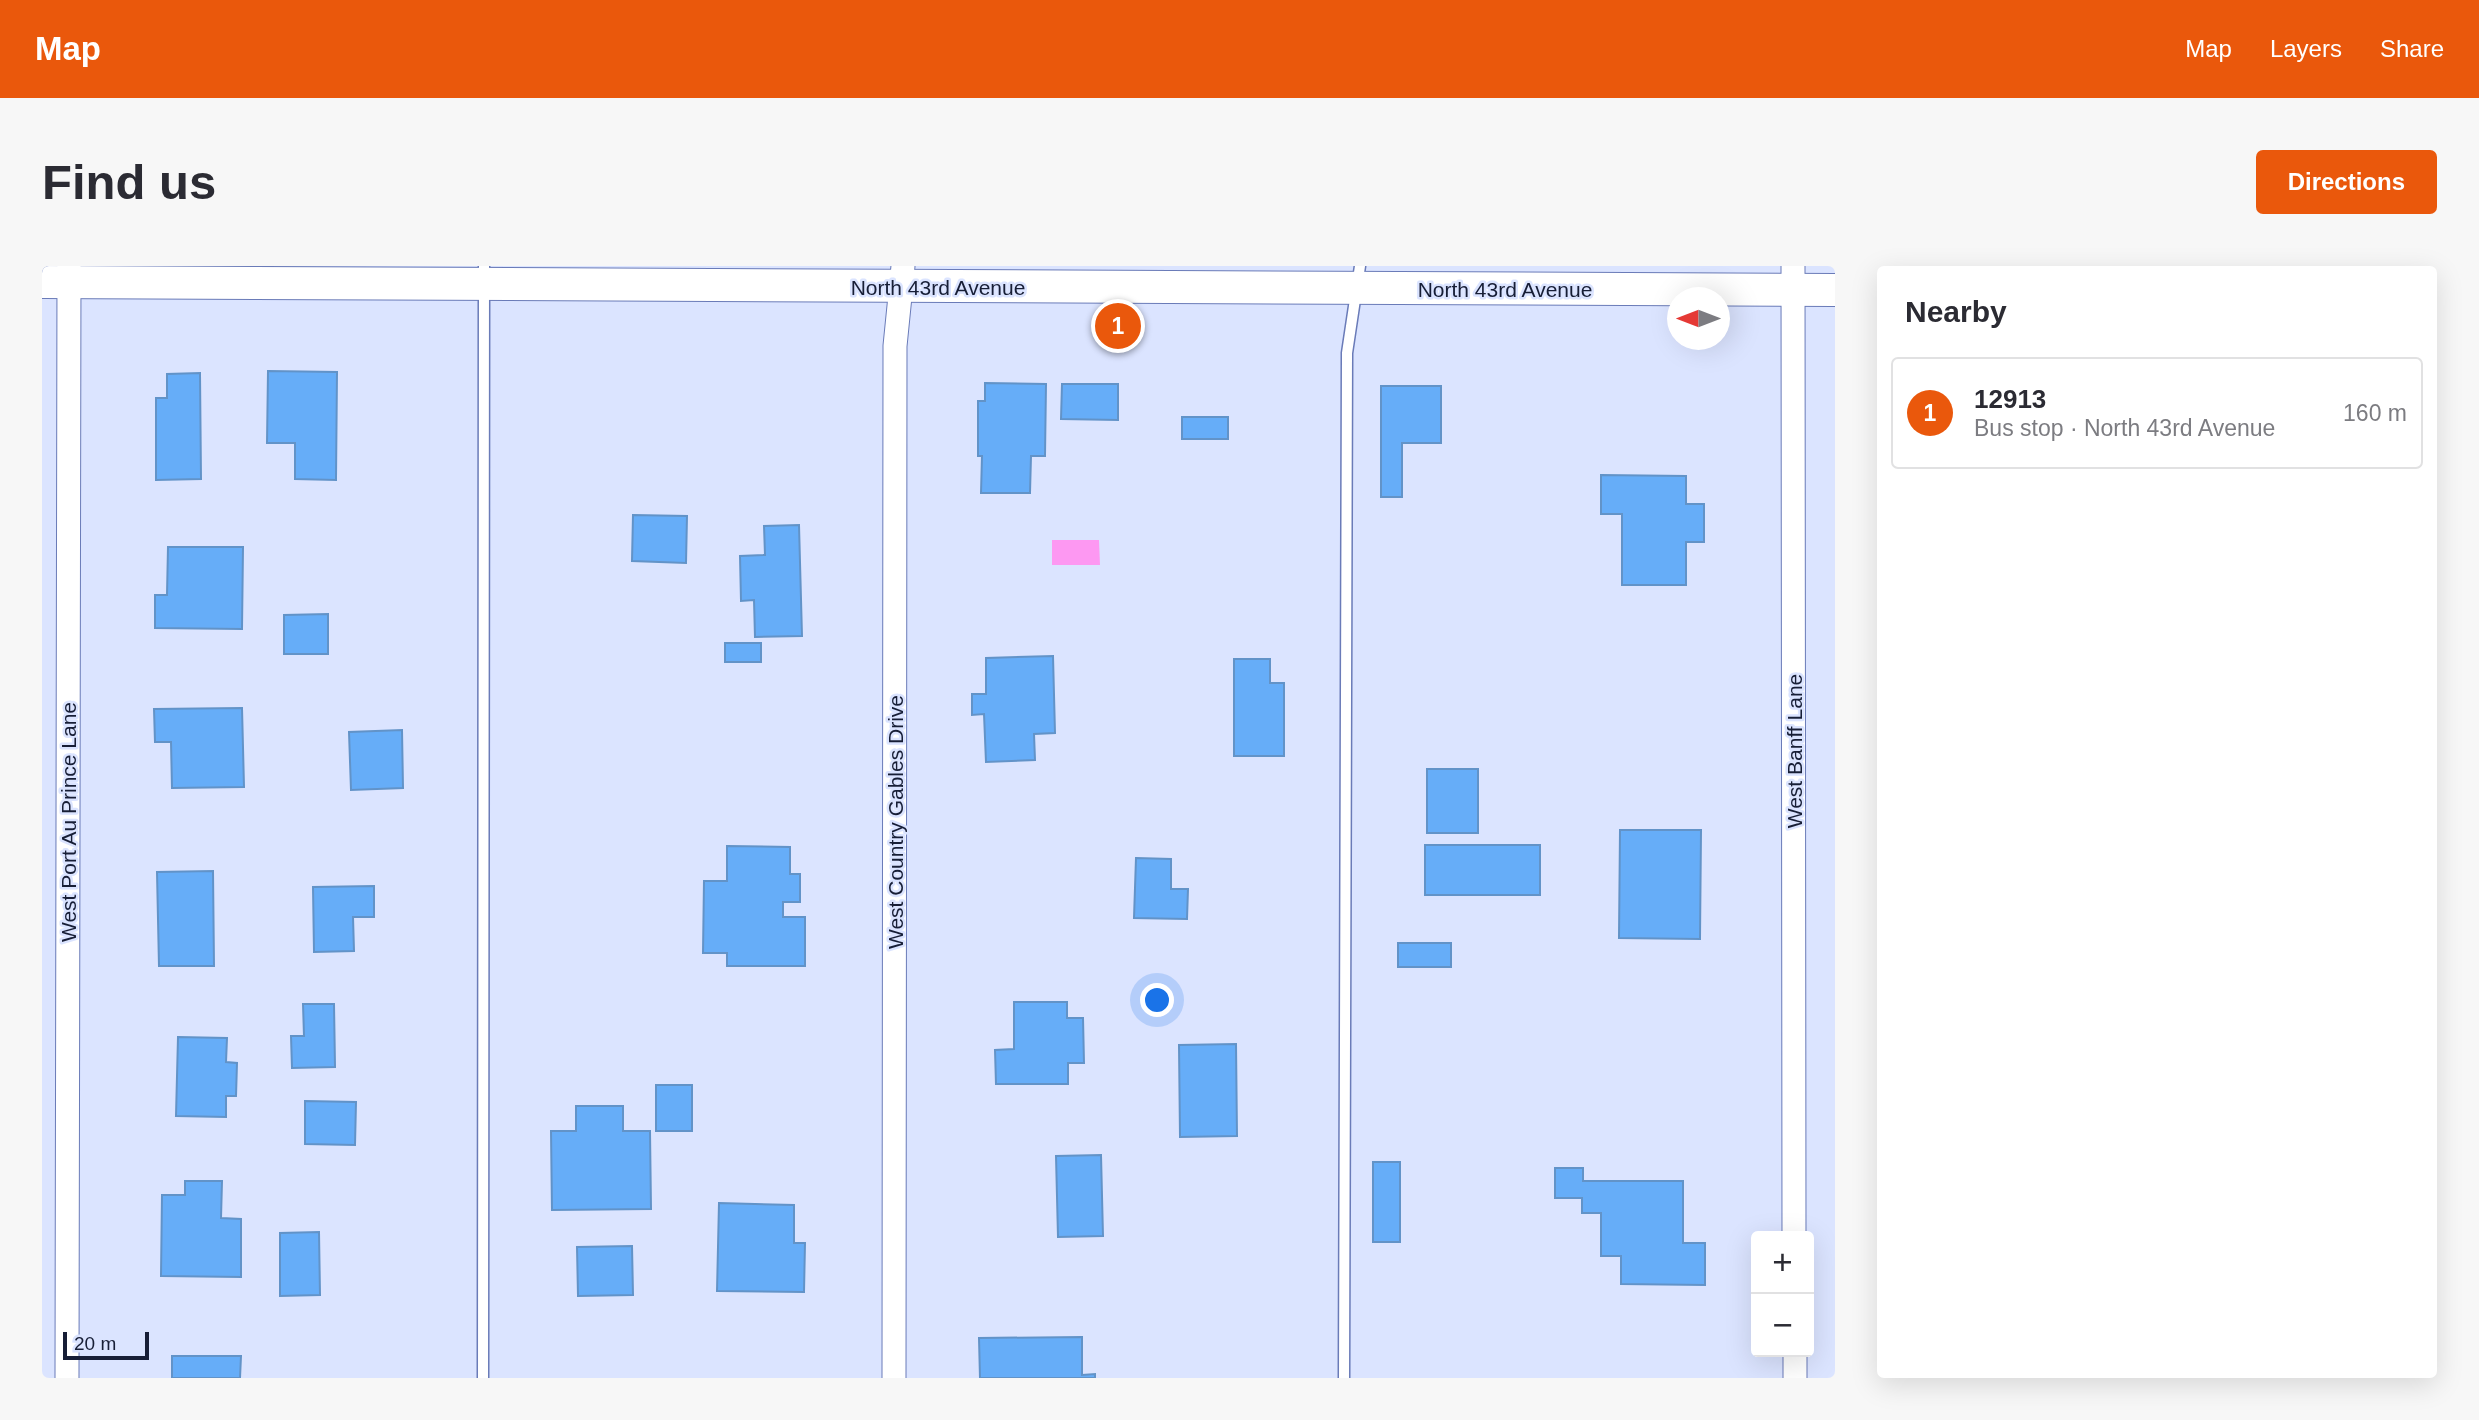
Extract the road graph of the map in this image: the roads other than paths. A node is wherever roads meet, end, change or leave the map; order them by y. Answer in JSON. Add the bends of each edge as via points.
{"nodes":[{"id":1,"x":484,"y":275,"type":"edge"},
{"id":2,"x":60,"y":277,"type":"edge"},
{"id":3,"x":902,"y":277,"type":"edge"},
{"id":4,"x":1359,"y":278,"type":"edge"},
{"id":5,"x":1793,"y":278,"type":"edge"},
{"id":6,"x":1835,"y":290,"type":"edge"},
{"id":7,"x":1794,"y":1231,"type":"edge"},
{"id":8,"x":1795,"y":1357,"type":"edge"},
{"id":9,"x":67,"y":1378,"type":"edge"},
{"id":10,"x":484,"y":1378,"type":"edge"},
{"id":11,"x":894,"y":1378,"type":"edge"},
{"id":12,"x":1343,"y":1378,"type":"edge"},
{"id":13,"x":1795,"y":1378,"type":"edge"}],
"edges":[{"from":1,"to":2,"type":"main road","name":"North 43rd Avenue"},
{"from":1,"to":3,"type":"main road","name":"North 43rd Avenue"},
{"from":1,"to":10,"type":"lane"},
{"from":2,"to":9,"type":"street","name":"West Port Au Prince Lane"},
{"from":3,"to":4,"type":"main road","name":"North 43rd Avenue"},
{"from":3,"to":11,"type":"street","name":"West Country Gables Drive","via":[[895,346]]},
{"from":4,"to":5,"type":"main road","name":"North 43rd Avenue"},
{"from":4,"to":12,"type":"lane","via":[[1347,353]]},
{"from":5,"to":6,"type":"main road","name":"North 43rd Avenue"},
{"from":5,"to":7,"type":"street","name":"West Banff Lane"},
{"from":8,"to":13,"type":"street"}]}
